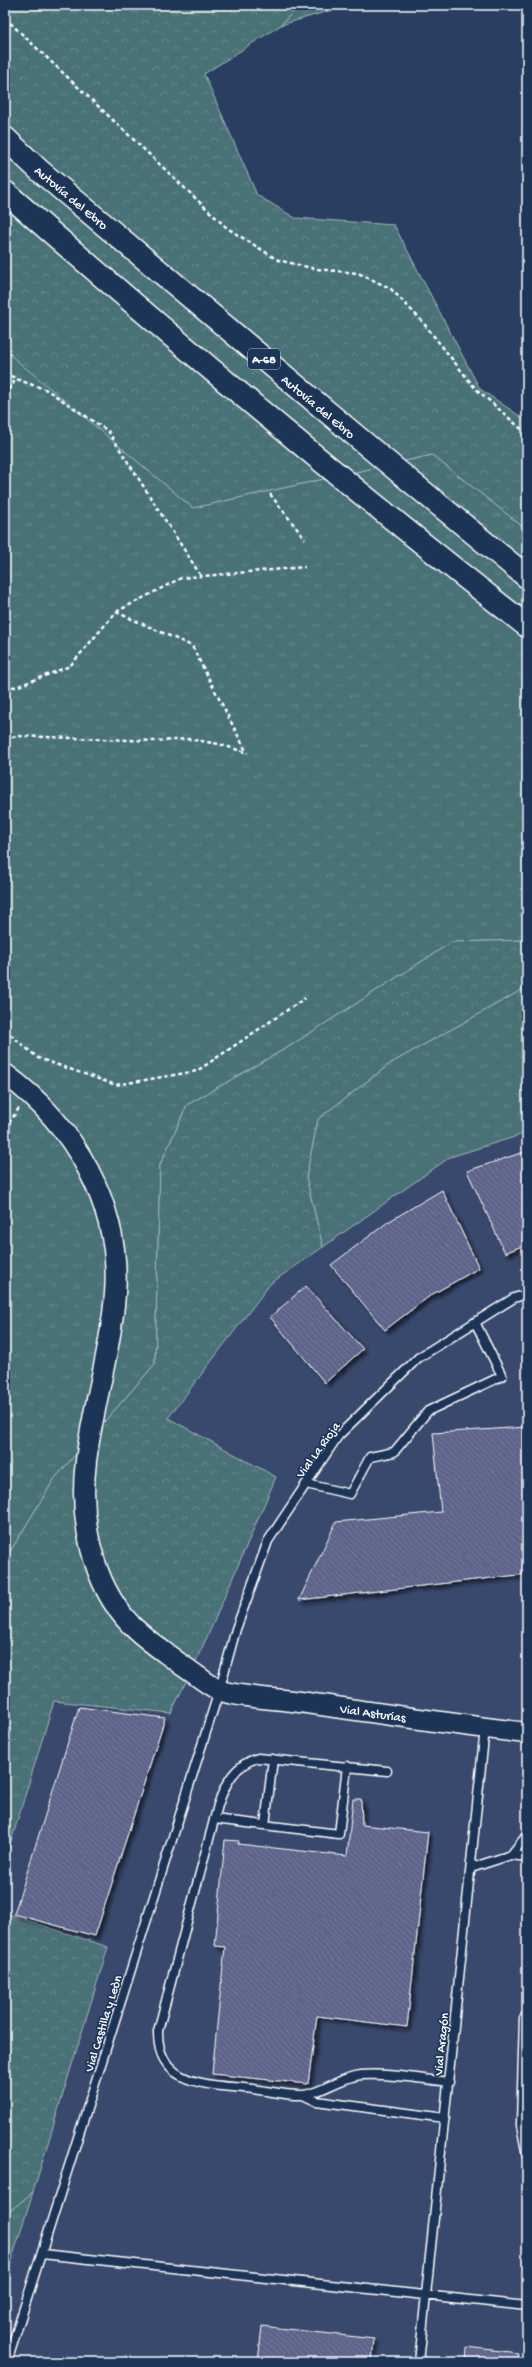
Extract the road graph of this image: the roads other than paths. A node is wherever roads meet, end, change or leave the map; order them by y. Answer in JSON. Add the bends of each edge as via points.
{"nodes":[{"id":1,"x":5,"y":138,"type":"edge"},
{"id":2,"x":5,"y":192,"type":"edge"},
{"id":3,"x":527,"y":577,"type":"edge"},
{"id":4,"x":527,"y":626,"type":"edge"},
{"id":5,"x":5,"y":1074,"type":"edge"},
{"id":6,"x":527,"y":1294,"type":"edge"},
{"id":7,"x":475,"y":1322,"type":"junction"},
{"id":8,"x":306,"y":1484,"type":"junction"},
{"id":9,"x":219,"y":1691,"type":"junction"},
{"id":10,"x":485,"y":1728,"type":"junction"},
{"id":11,"x":527,"y":1733,"type":"edge"},
{"id":12,"x":273,"y":1759,"type":"junction"},
{"id":13,"x":347,"y":1766,"type":"junction"},
{"id":14,"x":388,"y":1770,"type":"dead end"},
{"id":15,"x":214,"y":1819,"type":"junction"},
{"id":16,"x":265,"y":1825,"type":"junction"},
{"id":17,"x":527,"y":1835,"type":"edge"},
{"id":18,"x":511,"y":1856,"type":"junction"},
{"id":19,"x":527,"y":1857,"type":"edge"},
{"id":20,"x":471,"y":1868,"type":"junction"},
{"id":21,"x":527,"y":2014,"type":"edge"},
{"id":22,"x":448,"y":2082,"type":"junction"},
{"id":23,"x":303,"y":2095,"type":"junction"},
{"id":24,"x":445,"y":2118,"type":"junction"},
{"id":25,"x":527,"y":2156,"type":"edge"},
{"id":26,"x":42,"y":2254,"type":"junction"},
{"id":27,"x":426,"y":2297,"type":"junction"},
{"id":28,"x":527,"y":2306,"type":"edge"},
{"id":29,"x":7,"y":2362,"type":"edge"},
{"id":30,"x":419,"y":2362,"type":"edge"}],
"edges":[{"from":1,"to":3,"type":"highway","name":"Autovía del Ebro","number":"A-68","via":[[40,171],[344,427]]},
{"from":2,"to":4,"type":"highway","via":[[110,284],[410,534]]},
{"from":5,"to":9,"type":"street","via":[[31,1094],[57,1121],[78,1149],[96,1185],[109,1220],[116,1293],[86,1462],[84,1500],[88,1538],[97,1566],[110,1596],[130,1624],[160,1650]]},
{"from":6,"to":7,"type":"lane","name":"Vial La Rioja","via":[[514,1298]]},
{"from":7,"to":8,"type":"lane","name":"Vial La Rioja","via":[[418,1358],[338,1436]]},
{"from":7,"to":8,"type":"lane","via":[[502,1376],[428,1411],[394,1452],[370,1457],[350,1494]]},
{"from":8,"to":9,"type":"lane","name":"Vial La Rioja","via":[[268,1541],[236,1629]]},
{"from":9,"to":10,"type":"street","name":"Vial Asturias"},
{"from":9,"to":26,"type":"lane","name":"Vial Castilla y Leòn"},
{"from":10,"to":11,"type":"street","name":"Vial Asturias"},
{"from":10,"to":20,"type":"lane","name":"Vial Aragón"},
{"from":12,"to":13,"type":"lane"},
{"from":12,"to":15,"type":"lane","via":[[248,1760],[238,1767],[223,1790]]},
{"from":12,"to":16,"type":"lane"},
{"from":13,"to":14,"type":"lane"},
{"from":13,"to":16,"type":"lane","via":[[339,1834]]},
{"from":15,"to":16,"type":"lane"},
{"from":15,"to":23,"type":"lane","via":[[158,2032],[160,2054],[171,2070],[198,2083]]},
{"from":17,"to":18,"type":"lane"},
{"from":18,"to":19,"type":"lane"},
{"from":18,"to":20,"type":"lane"},
{"from":20,"to":22,"type":"lane","name":"Vial Aragón"},
{"from":21,"to":25,"type":"lane","via":[[524,2018],[521,2125]]},
{"from":22,"to":23,"type":"lane","via":[[360,2076]]},
{"from":22,"to":24,"type":"lane","name":"Vial Aragón"},
{"from":23,"to":24,"type":"lane","via":[[316,2101]]},
{"from":24,"to":27,"type":"lane","name":"Vial Aragón"},
{"from":26,"to":27,"type":"lane"},
{"from":26,"to":29,"type":"lane","name":"Vial Castilla y Leòn"},
{"from":27,"to":28,"type":"lane"},
{"from":27,"to":30,"type":"lane","name":"Vial Aragón"}]}
